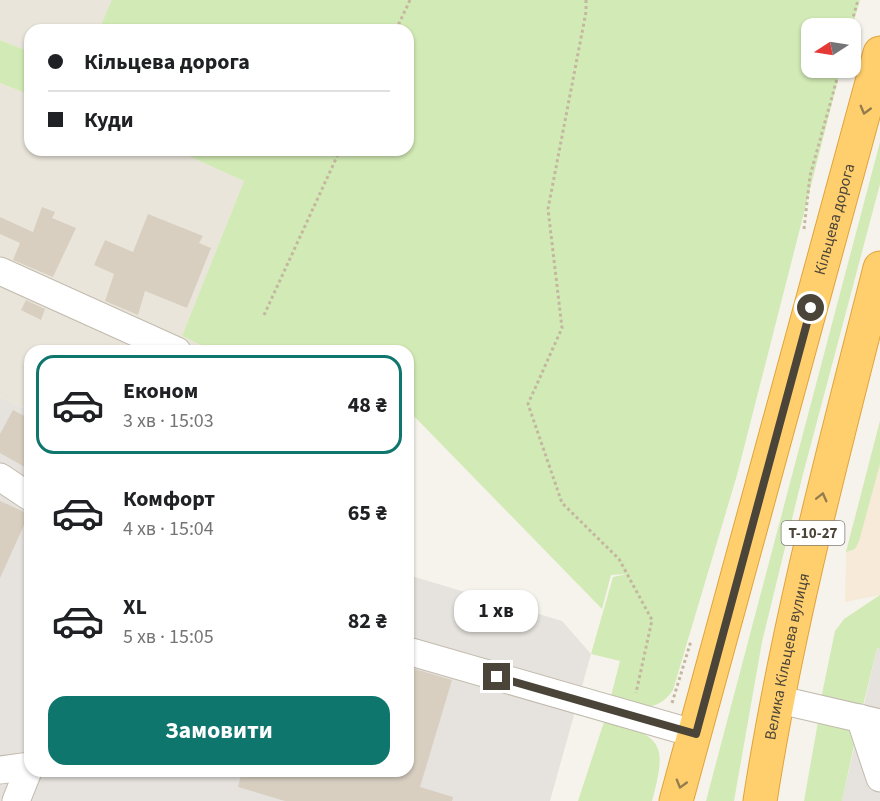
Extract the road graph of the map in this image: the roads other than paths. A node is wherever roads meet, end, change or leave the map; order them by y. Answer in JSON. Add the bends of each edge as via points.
{"nodes":[{"id":1,"x":880,"y":53,"type":"edge"},
{"id":2,"x":880,"y":268,"type":"edge"},
{"id":3,"x":0,"y":271,"type":"edge"},
{"id":4,"x":164,"y":345,"type":"edge"},
{"id":5,"x":0,"y":477,"type":"edge"},
{"id":6,"x":24,"y":494,"type":"edge"},
{"id":7,"x":414,"y":653,"type":"edge"},
{"id":8,"x":776,"y":699,"type":"junction"},
{"id":9,"x":870,"y":720,"type":"edge"},
{"id":10,"x":696,"y":734,"type":"junction"},
{"id":11,"x":24,"y":767,"type":"edge"},
{"id":12,"x":0,"y":770,"type":"edge"},
{"id":13,"x":26,"y":777,"type":"edge"},
{"id":14,"x":880,"y":778,"type":"edge"},
{"id":15,"x":16,"y":801,"type":"edge"},
{"id":16,"x":676,"y":801,"type":"edge"},
{"id":17,"x":760,"y":801,"type":"edge"}],
"edges":[{"from":1,"to":10,"type":"highway","name":"Кільцева дорога","one_way":true},
{"from":8,"to":2,"type":"highway","name":"Велика Кільцева вулиця","number":"Т-10-27","one_way":true,"via":[[793,614]]},
{"from":3,"to":4,"type":"street"},
{"from":5,"to":6,"type":"street"},
{"from":7,"to":10,"type":"street"},
{"from":8,"to":9,"type":"street"},
{"from":8,"to":17,"type":"highway","name":"Велика Кільцева вулиця","number":"Т-10-27"},
{"from":9,"to":14,"type":"street"},
{"from":10,"to":16,"type":"highway","name":"Кільцева дорога","one_way":true},
{"from":11,"to":12,"type":"street"},
{"from":13,"to":15,"type":"street"}]}
